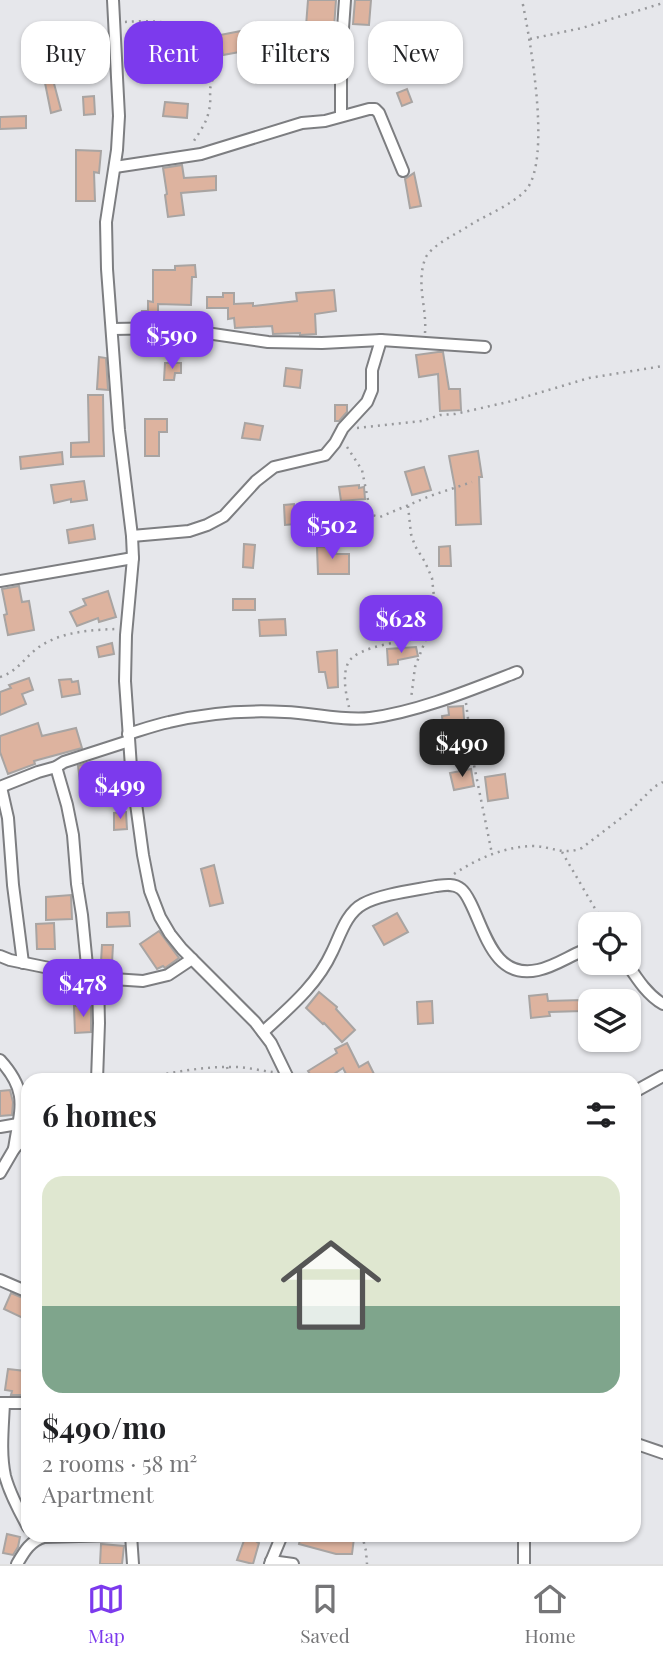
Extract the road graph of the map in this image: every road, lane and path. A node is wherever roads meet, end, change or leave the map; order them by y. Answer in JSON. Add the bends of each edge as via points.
{"nodes":[{"id":1,"x":113,"y":0,"type":"edge"},
{"id":2,"x":345,"y":0,"type":"edge"},
{"id":3,"x":522,"y":0,"type":"edge"},
{"id":4,"x":663,"y":3,"type":"edge"},
{"id":5,"x":114,"y":23,"type":"junction"},
{"id":6,"x":530,"y":39,"type":"junction"},
{"id":7,"x":341,"y":116,"type":"junction"},
{"id":8,"x":182,"y":158,"type":"junction"},
{"id":9,"x":115,"y":167,"type":"junction"},
{"id":10,"x":403,"y":171,"type":"dead end"},
{"id":11,"x":112,"y":328,"type":"junction"},
{"id":12,"x":381,"y":340,"type":"junction"},
{"id":13,"x":424,"y":343,"type":"junction"},
{"id":14,"x":485,"y":347,"type":"dead end"},
{"id":15,"x":663,"y":366,"type":"edge"},
{"id":16,"x":342,"y":432,"type":"junction"},
{"id":17,"x":472,"y":482,"type":"dead end"},
{"id":18,"x":408,"y":506,"type":"junction"},
{"id":19,"x":132,"y":536,"type":"junction"},
{"id":20,"x":133,"y":558,"type":"junction"},
{"id":21,"x":0,"y":580,"type":"edge"},
{"id":22,"x":127,"y":629,"type":"junction"},
{"id":23,"x":427,"y":638,"type":"junction"},
{"id":24,"x":517,"y":672,"type":"dead end"},
{"id":25,"x":0,"y":677,"type":"edge"},
{"id":26,"x":465,"y":692,"type":"junction"},
{"id":27,"x":411,"y":709,"type":"junction"},
{"id":28,"x":351,"y":718,"type":"junction"},
{"id":29,"x":128,"y":737,"type":"junction"},
{"id":30,"x":56,"y":767,"type":"junction"},
{"id":31,"x":663,"y":782,"type":"edge"},
{"id":32,"x":0,"y":787,"type":"edge"},
{"id":33,"x":562,"y":852,"type":"junction"},
{"id":34,"x":492,"y":854,"type":"junction"},
{"id":35,"x":438,"y":886,"type":"junction"},
{"id":36,"x":597,"y":912,"type":"edge"},
{"id":37,"x":578,"y":953,"type":"edge"},
{"id":38,"x":0,"y":956,"type":"edge"},
{"id":39,"x":192,"y":959,"type":"junction"},
{"id":40,"x":23,"y":962,"type":"junction"},
{"id":41,"x":636,"y":975,"type":"edge"},
{"id":42,"x":93,"y":977,"type":"junction"},
{"id":43,"x":661,"y":1003,"type":"edge"},
{"id":44,"x":663,"y":1016,"type":"edge"},
{"id":45,"x":263,"y":1032,"type":"junction"},
{"id":46,"x":0,"y":1060,"type":"edge"},
{"id":47,"x":227,"y":1067,"type":"junction"},
{"id":48,"x":97,"y":1073,"type":"edge"},
{"id":49,"x":172,"y":1073,"type":"edge"},
{"id":50,"x":229,"y":1073,"type":"edge"},
{"id":51,"x":268,"y":1073,"type":"edge"},
{"id":52,"x":286,"y":1073,"type":"edge"},
{"id":53,"x":663,"y":1076,"type":"edge"},
{"id":54,"x":641,"y":1088,"type":"edge"},
{"id":55,"x":18,"y":1124,"type":"junction"},
{"id":56,"x":0,"y":1127,"type":"edge"},
{"id":57,"x":21,"y":1141,"type":"edge"},
{"id":58,"x":14,"y":1149,"type":"junction"},
{"id":59,"x":0,"y":1173,"type":"edge"},
{"id":60,"x":0,"y":1280,"type":"edge"},
{"id":61,"x":21,"y":1290,"type":"edge"},
{"id":62,"x":2,"y":1403,"type":"edge"},
{"id":63,"x":21,"y":1403,"type":"edge"},
{"id":64,"x":641,"y":1445,"type":"edge"},
{"id":65,"x":663,"y":1452,"type":"edge"},
{"id":66,"x":21,"y":1515,"type":"edge"},
{"id":67,"x":30,"y":1542,"type":"edge"},
{"id":68,"x":131,"y":1542,"type":"edge"},
{"id":69,"x":279,"y":1542,"type":"edge"},
{"id":70,"x":364,"y":1542,"type":"edge"},
{"id":71,"x":524,"y":1542,"type":"edge"},
{"id":72,"x":270,"y":1562,"type":"edge"},
{"id":73,"x":17,"y":1564,"type":"edge"},
{"id":74,"x":133,"y":1564,"type":"edge"},
{"id":75,"x":293,"y":1564,"type":"edge"},
{"id":76,"x":367,"y":1564,"type":"edge"},
{"id":77,"x":524,"y":1564,"type":"edge"}],
"edges":[{"from":1,"to":5,"type":"street"},
{"from":2,"to":7,"type":"street"},
{"from":3,"to":6,"type":"path"},
{"from":4,"to":6,"type":"path"},
{"from":5,"to":8,"type":"path","via":[[169,23],[190,29],[212,53],[215,68],[209,112]]},
{"from":5,"to":9,"type":"street","via":[[119,116]]},
{"from":6,"to":13,"type":"path","via":[[538,147],[532,180],[510,202],[428,254],[420,281]]},
{"from":7,"to":8,"type":"street"},
{"from":7,"to":10,"type":"street","via":[[375,109]]},
{"from":8,"to":9,"type":"street"},
{"from":9,"to":11,"type":"street","via":[[106,222]]},
{"from":11,"to":12,"type":"street","via":[[172,328],[268,342]]},
{"from":11,"to":19,"type":"street"},
{"from":12,"to":13,"type":"street"},
{"from":12,"to":16,"type":"street","via":[[367,402]]},
{"from":13,"to":14,"type":"street"},
{"from":15,"to":16,"type":"path","via":[[589,379],[422,421]]},
{"from":16,"to":18,"type":"path","via":[[362,470],[367,511],[380,517]]},
{"from":16,"to":19,"type":"street","via":[[325,455],[274,467],[225,516],[189,531]]},
{"from":17,"to":18,"type":"path"},
{"from":18,"to":23,"type":"path","via":[[415,546],[432,578],[435,606]]},
{"from":19,"to":20,"type":"street"},
{"from":20,"to":21,"type":"street"},
{"from":20,"to":22,"type":"street"},
{"from":22,"to":25,"type":"path","via":[[93,630],[52,639]]},
{"from":22,"to":29,"type":"street"},
{"from":23,"to":27,"type":"path","via":[[415,667]]},
{"from":23,"to":28,"type":"path","via":[[391,642],[349,660],[346,694]]},
{"from":24,"to":26,"type":"street"},
{"from":26,"to":27,"type":"street"},
{"from":26,"to":34,"type":"path"},
{"from":27,"to":28,"type":"street"},
{"from":28,"to":29,"type":"street","via":[[283,712],[209,715],[168,722]]},
{"from":29,"to":30,"type":"street"},
{"from":29,"to":39,"type":"street","via":[[150,891],[160,917]]},
{"from":30,"to":32,"type":"street"},
{"from":30,"to":42,"type":"street","via":[[73,835],[76,884]]},
{"from":31,"to":33,"type":"path","via":[[589,844]]},
{"from":32,"to":40,"type":"street","via":[[8,818]]},
{"from":33,"to":34,"type":"path","via":[[534,846]]},
{"from":33,"to":36,"type":"path"},
{"from":34,"to":35,"type":"path"},
{"from":35,"to":37,"type":"street","via":[[461,888],[505,965],[537,970]]},
{"from":35,"to":45,"type":"street","via":[[377,899],[353,911],[311,985]]},
{"from":38,"to":40,"type":"street"},
{"from":39,"to":42,"type":"street","via":[[157,979]]},
{"from":39,"to":45,"type":"street"},
{"from":40,"to":42,"type":"street"},
{"from":41,"to":43,"type":"street"},
{"from":42,"to":48,"type":"street","via":[[99,1023]]},
{"from":43,"to":44,"type":"street"},
{"from":45,"to":52,"type":"street"},
{"from":46,"to":55,"type":"street","via":[[21,1094]]},
{"from":47,"to":49,"type":"path"},
{"from":47,"to":50,"type":"path"},
{"from":47,"to":51,"type":"path"},
{"from":53,"to":54,"type":"street"},
{"from":55,"to":56,"type":"street"},
{"from":55,"to":58,"type":"street"},
{"from":57,"to":58,"type":"street"},
{"from":58,"to":59,"type":"street"},
{"from":60,"to":61,"type":"street"},
{"from":62,"to":63,"type":"street"},
{"from":62,"to":66,"type":"street","via":[[5,1476]]},
{"from":64,"to":65,"type":"street"},
{"from":67,"to":73,"type":"street"},
{"from":68,"to":74,"type":"street"},
{"from":69,"to":72,"type":"street"},
{"from":70,"to":76,"type":"path"},
{"from":71,"to":77,"type":"street"},
{"from":72,"to":75,"type":"street"}]}
